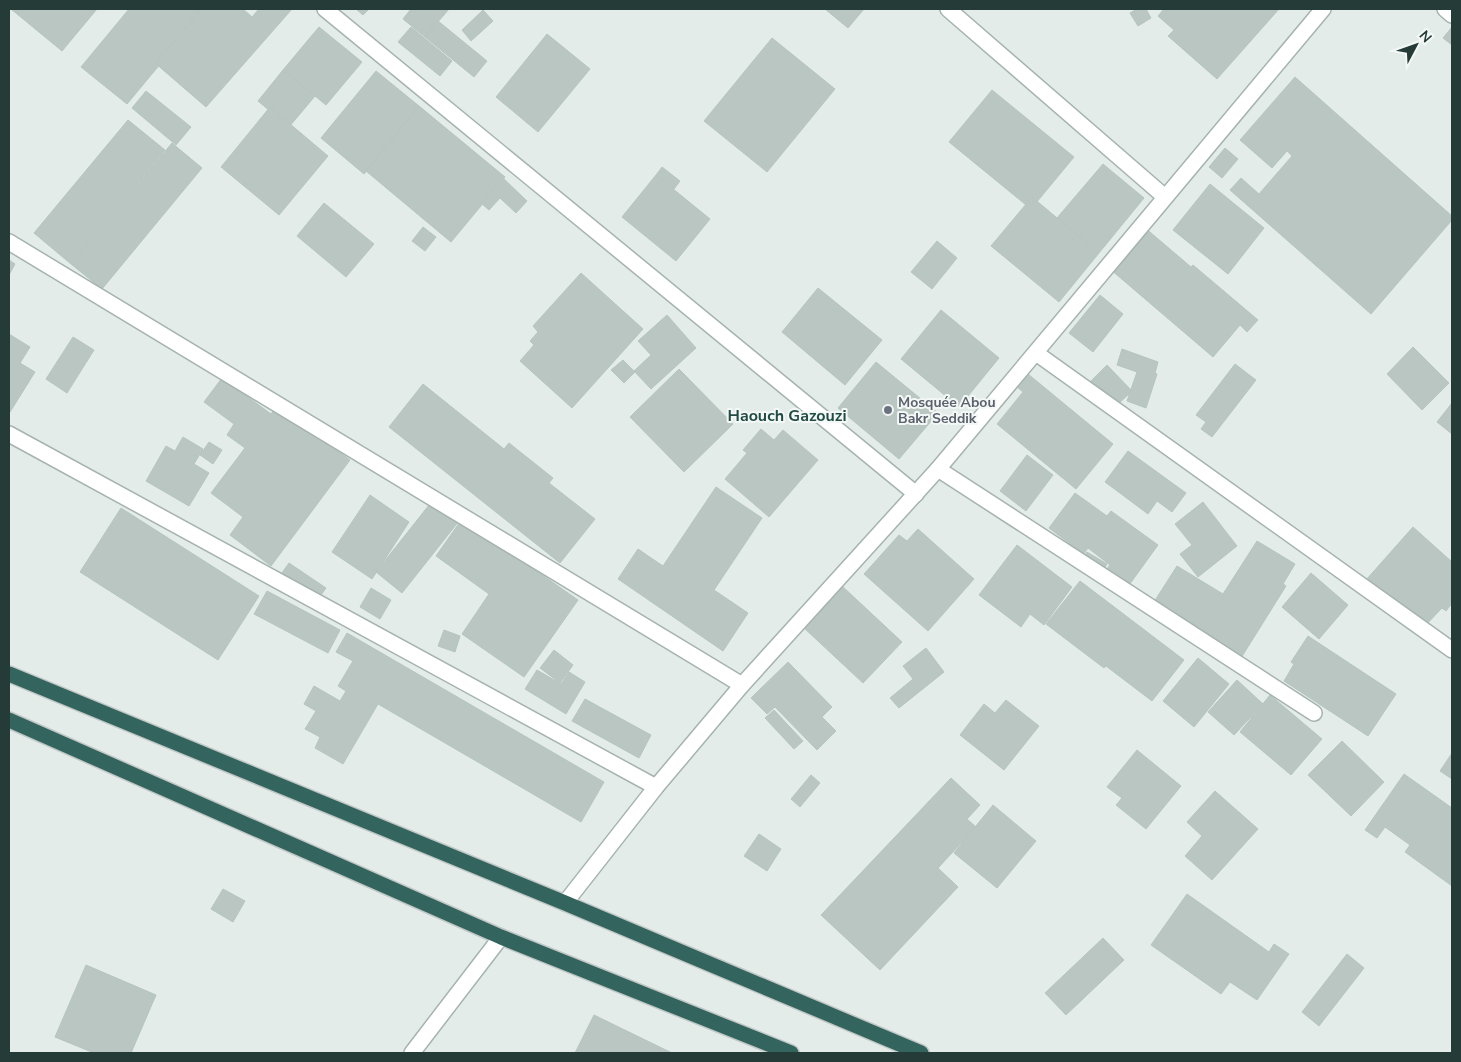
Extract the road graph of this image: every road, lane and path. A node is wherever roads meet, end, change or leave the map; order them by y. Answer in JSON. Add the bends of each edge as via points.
{"nodes":[{"id":1,"x":325,"y":9,"type":"edge"},
{"id":2,"x":948,"y":9,"type":"edge"},
{"id":3,"x":1323,"y":9,"type":"edge"},
{"id":4,"x":1445,"y":9,"type":"edge"},
{"id":5,"x":1452,"y":15,"type":"edge"},
{"id":6,"x":1165,"y":197,"type":"junction"},
{"id":7,"x":9,"y":242,"type":"edge"},
{"id":8,"x":1036,"y":353,"type":"junction"},
{"id":9,"x":9,"y":434,"type":"edge"},
{"id":10,"x":938,"y":469,"type":"junction"},
{"id":11,"x":916,"y":494,"type":"junction"},
{"id":12,"x":1452,"y":650,"type":"edge"},
{"id":13,"x":9,"y":674,"type":"edge"},
{"id":14,"x":742,"y":685,"type":"junction"},
{"id":15,"x":1314,"y":713,"type":"dead end"},
{"id":16,"x":9,"y":720,"type":"edge"},
{"id":17,"x":656,"y":787,"type":"junction"},
{"id":18,"x":565,"y":903,"type":"junction"},
{"id":19,"x":501,"y":937,"type":"junction"},
{"id":20,"x":412,"y":1053,"type":"edge"},
{"id":21,"x":791,"y":1053,"type":"edge"},
{"id":22,"x":921,"y":1053,"type":"edge"}],
"edges":[{"from":1,"to":11,"type":"street"},
{"from":2,"to":6,"type":"street"},
{"from":3,"to":6,"type":"street"},
{"from":4,"to":5,"type":"street"},
{"from":6,"to":8,"type":"street"},
{"from":7,"to":14,"type":"street"},
{"from":8,"to":10,"type":"street"},
{"from":8,"to":12,"type":"street"},
{"from":9,"to":17,"type":"street"},
{"from":10,"to":11,"type":"street"},
{"from":10,"to":15,"type":"street"},
{"from":11,"to":14,"type":"street"},
{"from":13,"to":18,"type":"highway"},
{"from":14,"to":17,"type":"street"},
{"from":16,"to":19,"type":"highway"},
{"from":17,"to":18,"type":"street"},
{"from":18,"to":22,"type":"highway"},
{"from":19,"to":20,"type":"street"},
{"from":19,"to":21,"type":"highway"}]}
